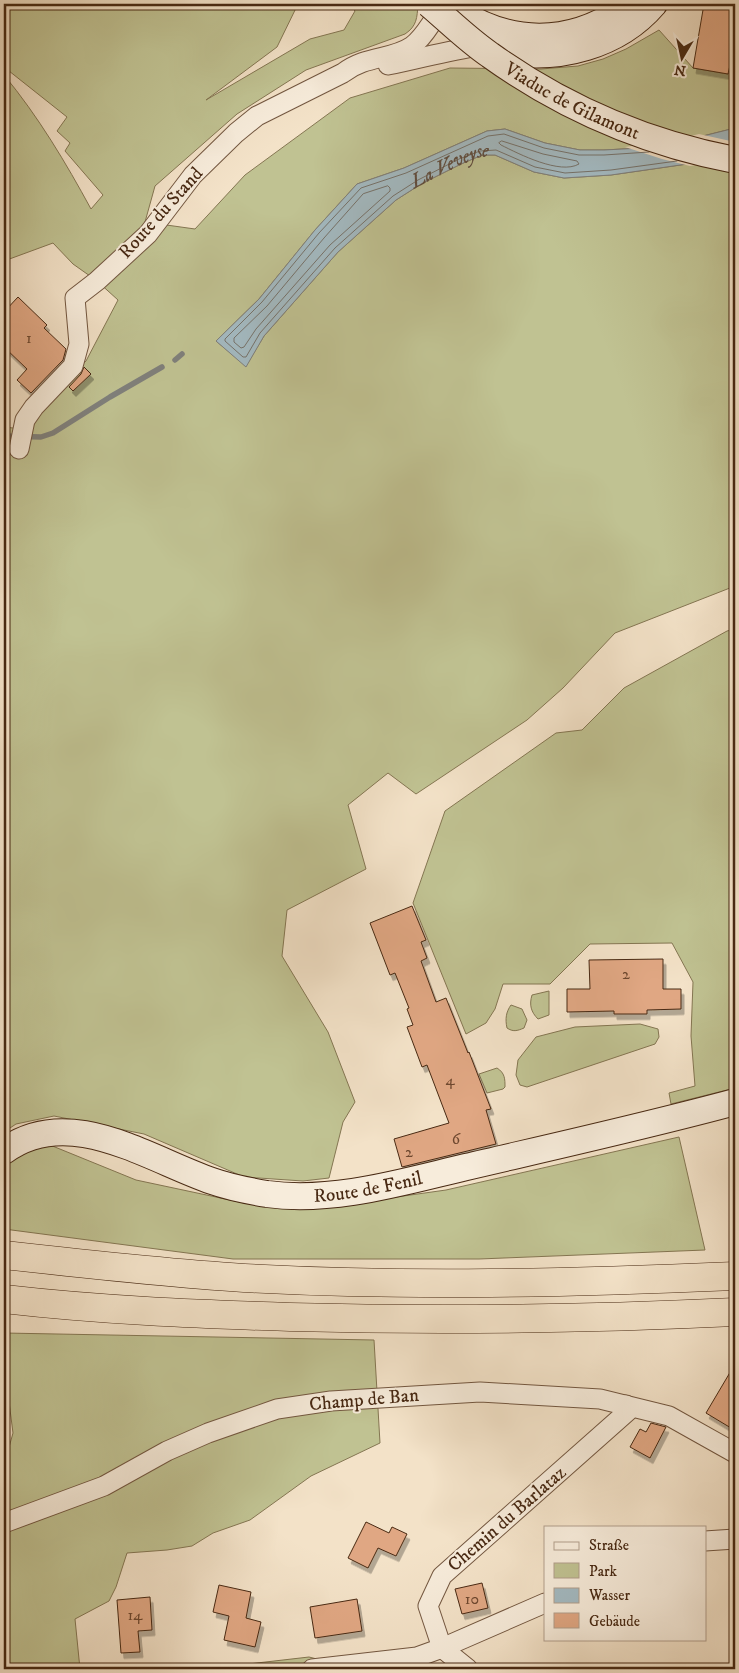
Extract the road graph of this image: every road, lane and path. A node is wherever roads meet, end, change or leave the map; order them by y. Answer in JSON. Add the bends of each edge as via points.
{"nodes":[{"id":1,"x":630,"y":4,"type":"edge"},
{"id":2,"x":654,"y":4,"type":"edge"},
{"id":3,"x":432,"y":7,"type":"edge"},
{"id":4,"x":480,"y":46,"type":"junction"},
{"id":5,"x":343,"y":73,"type":"junction"},
{"id":6,"x":735,"y":160,"type":"edge"},
{"id":7,"x":20,"y":442,"type":"dead end"},
{"id":8,"x":735,"y":1102,"type":"edge"},
{"id":9,"x":4,"y":1151,"type":"edge"},
{"id":10,"x":4,"y":1255,"type":"edge"},
{"id":11,"x":735,"y":1276,"type":"edge"},
{"id":12,"x":4,"y":1299,"type":"edge"},
{"id":13,"x":735,"y":1312,"type":"edge"},
{"id":14,"x":626,"y":1405,"type":"junction"},
{"id":15,"x":735,"y":1453,"type":"edge"},
{"id":16,"x":4,"y":1523,"type":"edge"},
{"id":17,"x":735,"y":1539,"type":"edge"},
{"id":18,"x":706,"y":1541,"type":"edge"},
{"id":19,"x":544,"y":1603,"type":"edge"},
{"id":20,"x":442,"y":1648,"type":"junction"},
{"id":21,"x":312,"y":1669,"type":"edge"},
{"id":22,"x":468,"y":1669,"type":"edge"}],
"edges":[{"from":1,"to":3,"type":"street","via":[[591,26],[570,33],[533,37],[506,33],[463,15]]},
{"from":2,"to":4,"type":"street","via":[[625,29],[586,48],[543,55]]},
{"from":3,"to":4,"type":"street","via":[[457,34]]},
{"from":3,"to":5,"type":"street","name":"Route du Stand","via":[[423,35],[413,45],[363,61]]},
{"from":3,"to":6,"type":"street","name":"Viaduc de Gilamont","bridge":true,"via":[[488,54],[577,109],[657,141]]},
{"from":4,"to":5,"type":"street","name":"Route du Stand"},
{"from":5,"to":7,"type":"street","name":"Route du Stand","via":[[257,116],[193,175],[148,234],[75,298],[79,344],[73,366],[24,420]]},
{"from":8,"to":9,"type":"street","name":"Route de Fenil","via":[[391,1185],[318,1195],[268,1194],[242,1189],[212,1181],[123,1144],[83,1134],[46,1134],[20,1141]]},
{"from":10,"to":11,"type":"highway","via":[[201,1275],[342,1281],[577,1281]]},
{"from":12,"to":13,"type":"highway","via":[[163,1312],[346,1318]]},
{"from":14,"to":15,"type":"street","name":"Champ de Ban","via":[[669,1416]]},
{"from":14,"to":16,"type":"street","name":"Champ de Ban","via":[[570,1396],[480,1392],[331,1401],[277,1408],[167,1450],[104,1486]]},
{"from":14,"to":20,"type":"street","name":"Chemin du Barlataz","via":[[627,1412],[596,1441],[442,1576],[428,1606]]},
{"from":17,"to":18,"type":"street"},
{"from":19,"to":20,"type":"street"},
{"from":20,"to":21,"type":"street","via":[[417,1657]]},
{"from":20,"to":22,"type":"street"}]}
